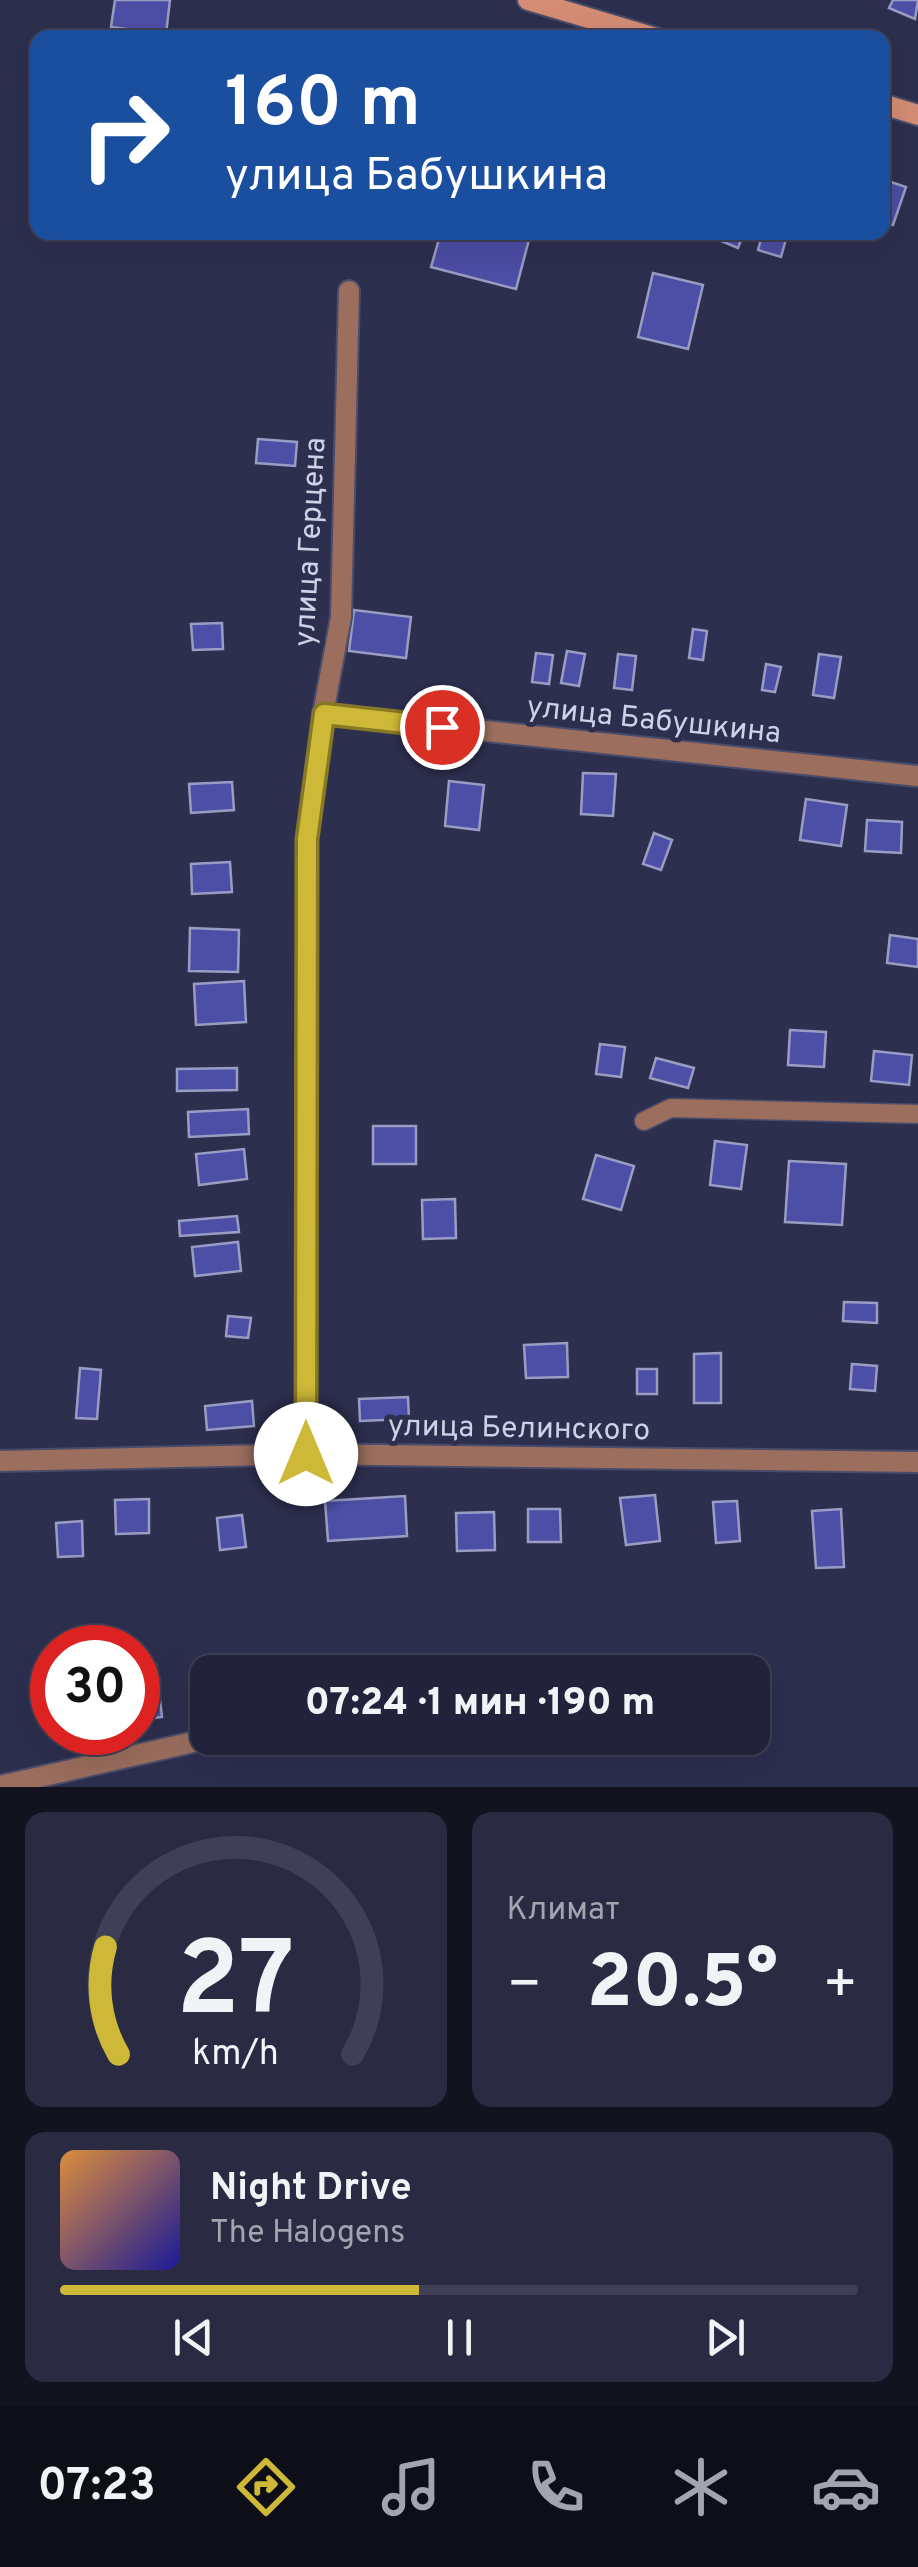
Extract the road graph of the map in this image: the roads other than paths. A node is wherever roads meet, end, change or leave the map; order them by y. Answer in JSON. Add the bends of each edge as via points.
{"nodes":[{"id":1,"x":528,"y":0,"type":"edge"},
{"id":2,"x":629,"y":30,"type":"edge"},
{"id":3,"x":890,"y":106,"type":"edge"},
{"id":4,"x":918,"y":114,"type":"edge"},
{"id":5,"x":348,"y":291,"type":"dead end"},
{"id":6,"x":324,"y":714,"type":"junction"},
{"id":7,"x":918,"y":776,"type":"edge"},
{"id":8,"x":918,"y":1114,"type":"edge"},
{"id":9,"x":644,"y":1121,"type":"dead end"},
{"id":10,"x":306,"y":1454,"type":"junction"},
{"id":11,"x":0,"y":1461,"type":"edge"},
{"id":12,"x":918,"y":1462,"type":"edge"},
{"id":13,"x":190,"y":1743,"type":"edge"},
{"id":14,"x":0,"y":1786,"type":"edge"}],
"edges":[{"from":1,"to":2,"type":"main road"},
{"from":3,"to":4,"type":"main road"},
{"from":5,"to":6,"type":"street","name":"улица Герцена","via":[[342,618]]},
{"from":6,"to":7,"type":"street","name":"улица Бабушкина"},
{"from":6,"to":10,"type":"street","name":"улица Герцена","via":[[307,839]]},
{"from":8,"to":9,"type":"lane","via":[[671,1108]]},
{"from":10,"to":11,"type":"street","name":"улица Белинского"},
{"from":10,"to":12,"type":"street","name":"улица Белинского"},
{"from":13,"to":14,"type":"street"}]}
